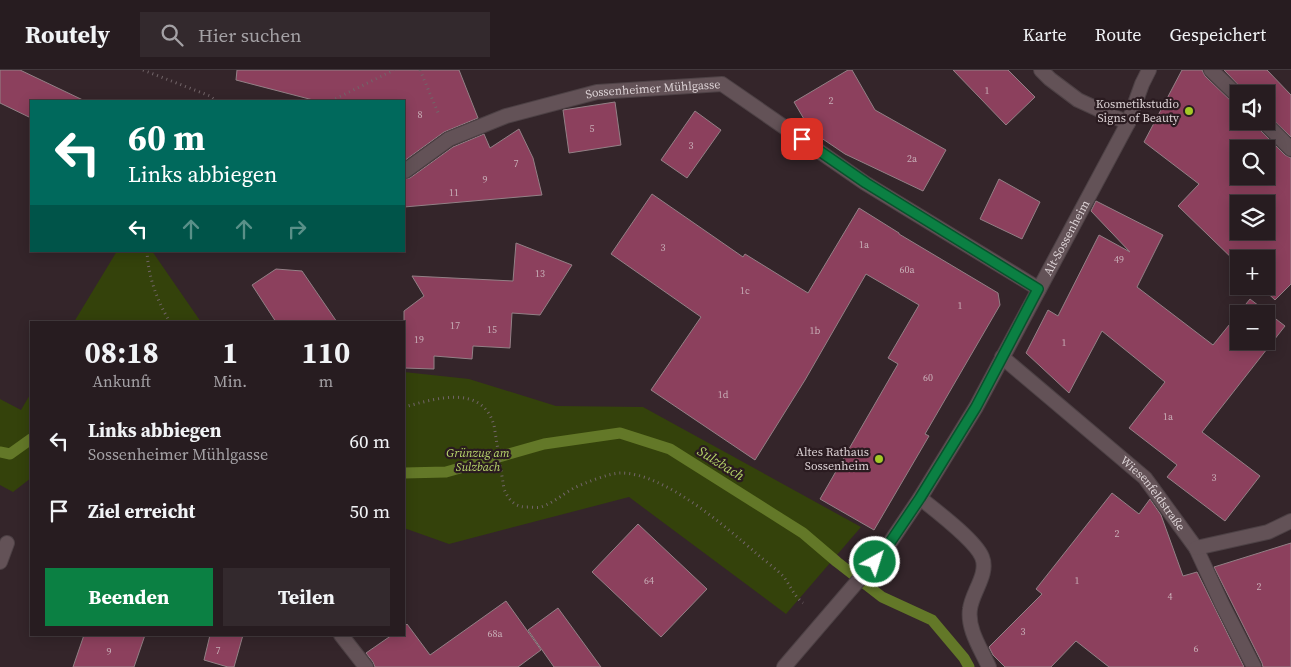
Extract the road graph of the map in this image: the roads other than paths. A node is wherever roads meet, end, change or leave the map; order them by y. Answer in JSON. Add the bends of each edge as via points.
{"nodes":[{"id":1,"x":1041,"y":70,"type":"edge"},
{"id":2,"x":1149,"y":70,"type":"edge"},
{"id":3,"x":1211,"y":70,"type":"edge"},
{"id":4,"x":1230,"y":88,"type":"edge"},
{"id":5,"x":1128,"y":123,"type":"junction"},
{"id":6,"x":1272,"y":130,"type":"edge"},
{"id":7,"x":1291,"y":149,"type":"edge"},
{"id":8,"x":405,"y":171,"type":"edge"},
{"id":9,"x":1038,"y":289,"type":"junction"},
{"id":10,"x":1002,"y":357,"type":"junction"},
{"id":11,"x":920,"y":498,"type":"junction"},
{"id":12,"x":1291,"y":521,"type":"edge"},
{"id":13,"x":7,"y":543,"type":"dead end"},
{"id":14,"x":1196,"y":548,"type":"junction"},
{"id":15,"x":0,"y":562,"type":"edge"},
{"id":16,"x":342,"y":636,"type":"edge"},
{"id":17,"x":366,"y":667,"type":"edge"},
{"id":18,"x":784,"y":667,"type":"edge"},
{"id":19,"x":989,"y":667,"type":"edge"},
{"id":20,"x":1254,"y":667,"type":"edge"}],
"edges":[{"from":1,"to":5,"type":"street","via":[[1078,100]]},
{"from":2,"to":5,"type":"street","name":"Alt-Sossenheim"},
{"from":3,"to":4,"type":"street"},
{"from":5,"to":9,"type":"street","name":"Alt-Sossenheim"},
{"from":6,"to":7,"type":"street"},
{"from":8,"to":9,"type":"street","name":"Sossenheimer Mühlgasse","via":[[449,139],[506,116],[597,92],[722,84],[866,183]]},
{"from":9,"to":10,"type":"street","name":"Alt-Sossenheim"},
{"from":10,"to":11,"type":"street","name":"Alt-Sossenheim","via":[[976,407]]},
{"from":10,"to":14,"type":"street","name":"Wiesenfeldstraße","via":[[1145,478]]},
{"from":11,"to":18,"type":"street","name":"Alt-Sossenheim","via":[[887,547]]},
{"from":11,"to":19,"type":"street","via":[[976,547],[982,558],[983,573],[970,609],[972,629]]},
{"from":12,"to":14,"type":"street","via":[[1268,532]]},
{"from":13,"to":15,"type":"street"},
{"from":14,"to":20,"type":"street","name":"Wiesenfeldstraße"},
{"from":16,"to":17,"type":"street"}]}
